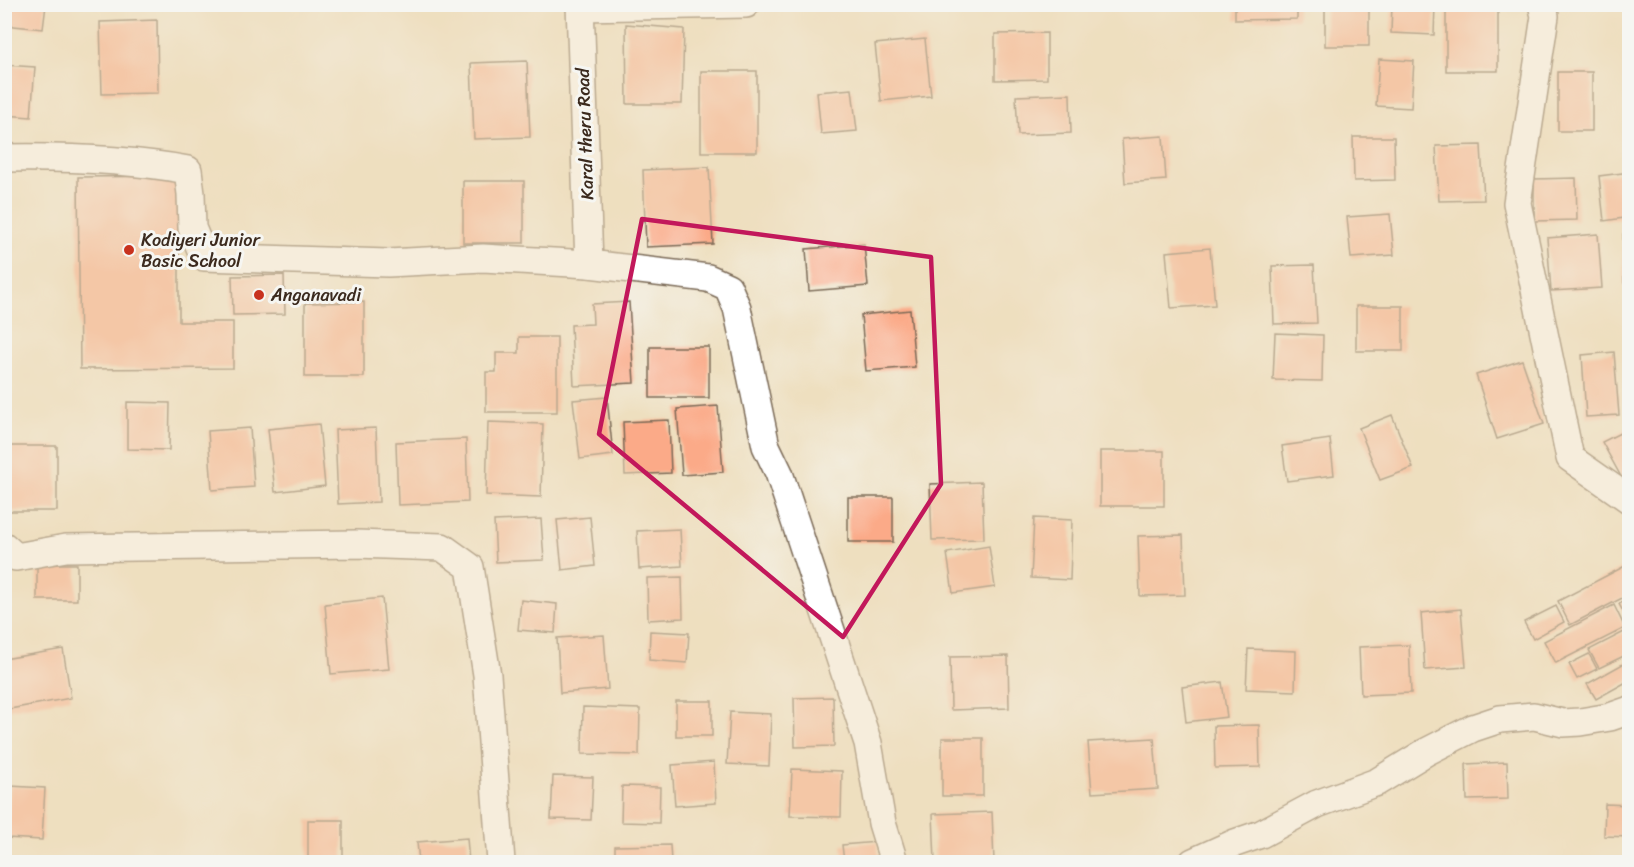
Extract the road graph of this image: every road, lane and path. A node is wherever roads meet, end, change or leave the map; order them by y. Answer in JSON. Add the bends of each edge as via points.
{"nodes":[{"id":1,"x":746,"y":4,"type":"edge"},
{"id":2,"x":1542,"y":4,"type":"edge"},
{"id":3,"x":580,"y":6,"type":"edge"},
{"id":4,"x":4,"y":158,"type":"edge"},
{"id":5,"x":589,"y":264,"type":"junction"},
{"id":6,"x":1629,"y":500,"type":"edge"},
{"id":7,"x":4,"y":546,"type":"edge"},
{"id":8,"x":1629,"y":710,"type":"edge"},
{"id":9,"x":501,"y":862,"type":"edge"},
{"id":10,"x":894,"y":862,"type":"edge"},
{"id":11,"x":1193,"y":862,"type":"edge"}],
"edges":[{"from":1,"to":3,"type":"street"},
{"from":2,"to":6,"type":"street","via":[[1545,16],[1517,203],[1570,458]]},
{"from":3,"to":5,"type":"street","name":"Karal theru Road"},
{"from":4,"to":5,"type":"street","via":[[67,158],[188,170],[192,228],[204,257],[388,263],[483,258]]},
{"from":5,"to":10,"type":"street","via":[[708,278],[728,286],[737,308],[766,446],[867,743],[882,823]]},
{"from":7,"to":9,"type":"street","via":[[16,557],[66,548],[356,544],[442,547],[470,567],[487,675]]},
{"from":8,"to":11,"type":"street","via":[[1580,722],[1563,723],[1534,716],[1500,719],[1473,728],[1377,782],[1317,804],[1261,834]]}]}
